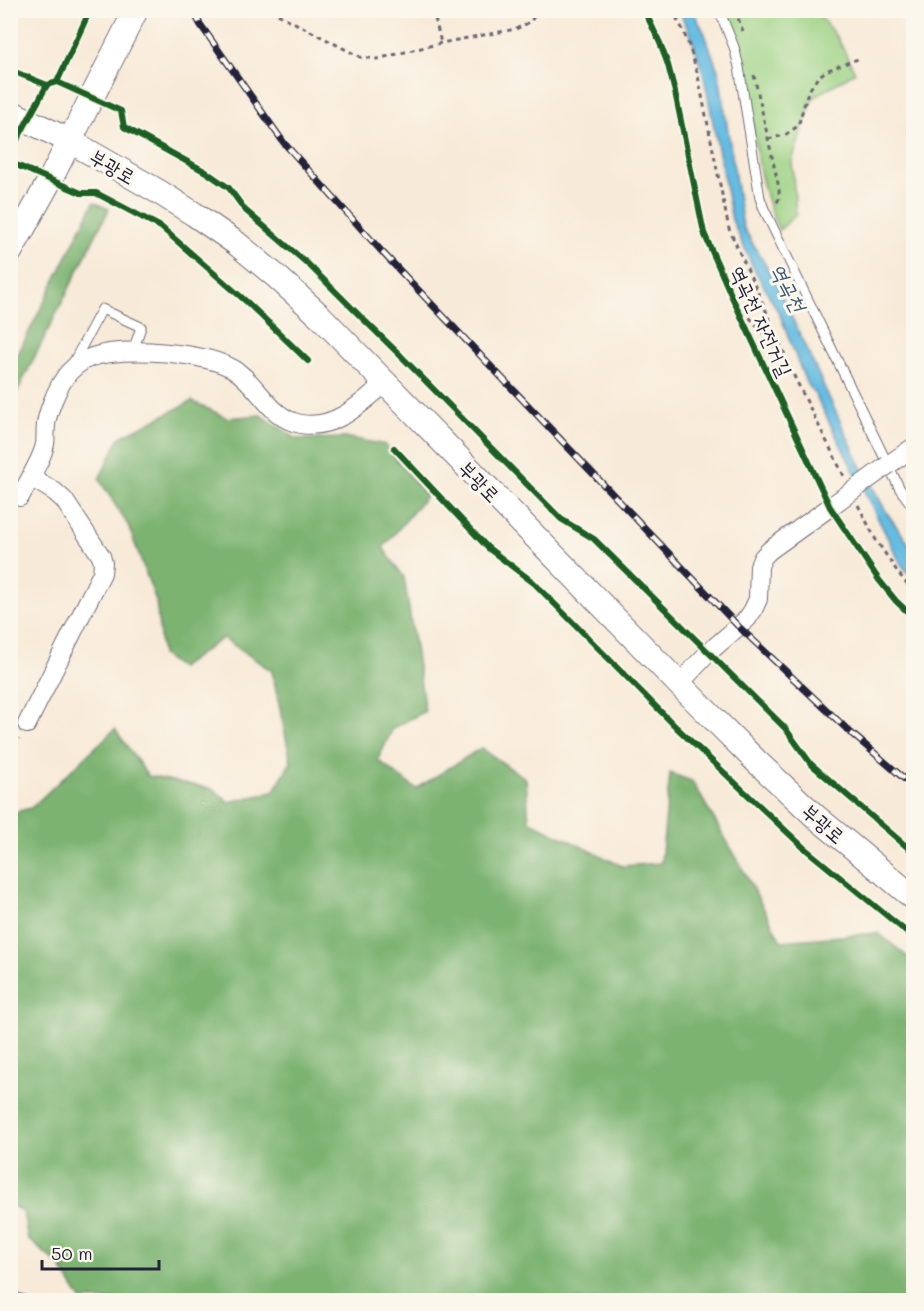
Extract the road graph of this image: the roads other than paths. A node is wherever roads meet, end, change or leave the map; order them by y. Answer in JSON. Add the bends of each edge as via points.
{"nodes":[{"id":1,"x":136,"y":10,"type":"edge"},
{"id":2,"x":719,"y":10,"type":"edge"},
{"id":3,"x":10,"y":112,"type":"edge"},
{"id":4,"x":70,"y":141,"type":"junction"},
{"id":5,"x":10,"y":252,"type":"edge"},
{"id":6,"x":133,"y":351,"type":"junction"},
{"id":7,"x":64,"y":378,"type":"junction"},
{"id":8,"x":385,"y":383,"type":"junction"},
{"id":9,"x":914,"y":447,"type":"edge"},
{"id":10,"x":888,"y":465,"type":"junction"},
{"id":11,"x":31,"y":477,"type":"junction"},
{"id":12,"x":20,"y":497,"type":"dead end"},
{"id":13,"x":914,"y":508,"type":"edge"},
{"id":14,"x":679,"y":684,"type":"junction"},
{"id":15,"x":27,"y":724,"type":"dead end"},
{"id":16,"x":914,"y":898,"type":"edge"},
{"id":17,"x":10,"y":1296,"type":"edge"},
{"id":18,"x":25,"y":1300,"type":"edge"}],
"edges":[{"from":1,"to":4,"type":"main road"},
{"from":2,"to":10,"type":"lane","via":[[739,67],[760,198]]},
{"from":3,"to":4,"type":"main road","name":"부광로"},
{"from":4,"to":5,"type":"main road"},
{"from":4,"to":8,"type":"main road","name":"부광로","via":[[194,213],[236,243],[320,316]]},
{"from":6,"to":7,"type":"street","via":[[91,357]]},
{"from":6,"to":7,"type":"lane","via":[[141,327],[102,309]]},
{"from":6,"to":8,"type":"street","via":[[194,356],[221,363],[246,379],[274,411],[302,424],[334,420],[352,411]]},
{"from":7,"to":11,"type":"street","via":[[48,412],[44,448]]},
{"from":8,"to":14,"type":"main road","name":"부광로"},
{"from":9,"to":10,"type":"street"},
{"from":10,"to":13,"type":"lane"},
{"from":10,"to":14,"type":"street","bridge":true,"via":[[763,557],[753,610]]},
{"from":11,"to":12,"type":"street"},
{"from":11,"to":15,"type":"street","via":[[64,500],[103,563],[102,573]]},
{"from":14,"to":16,"type":"main road","name":"부광로","via":[[815,816]]},
{"from":17,"to":18,"type":"lane"}]}
